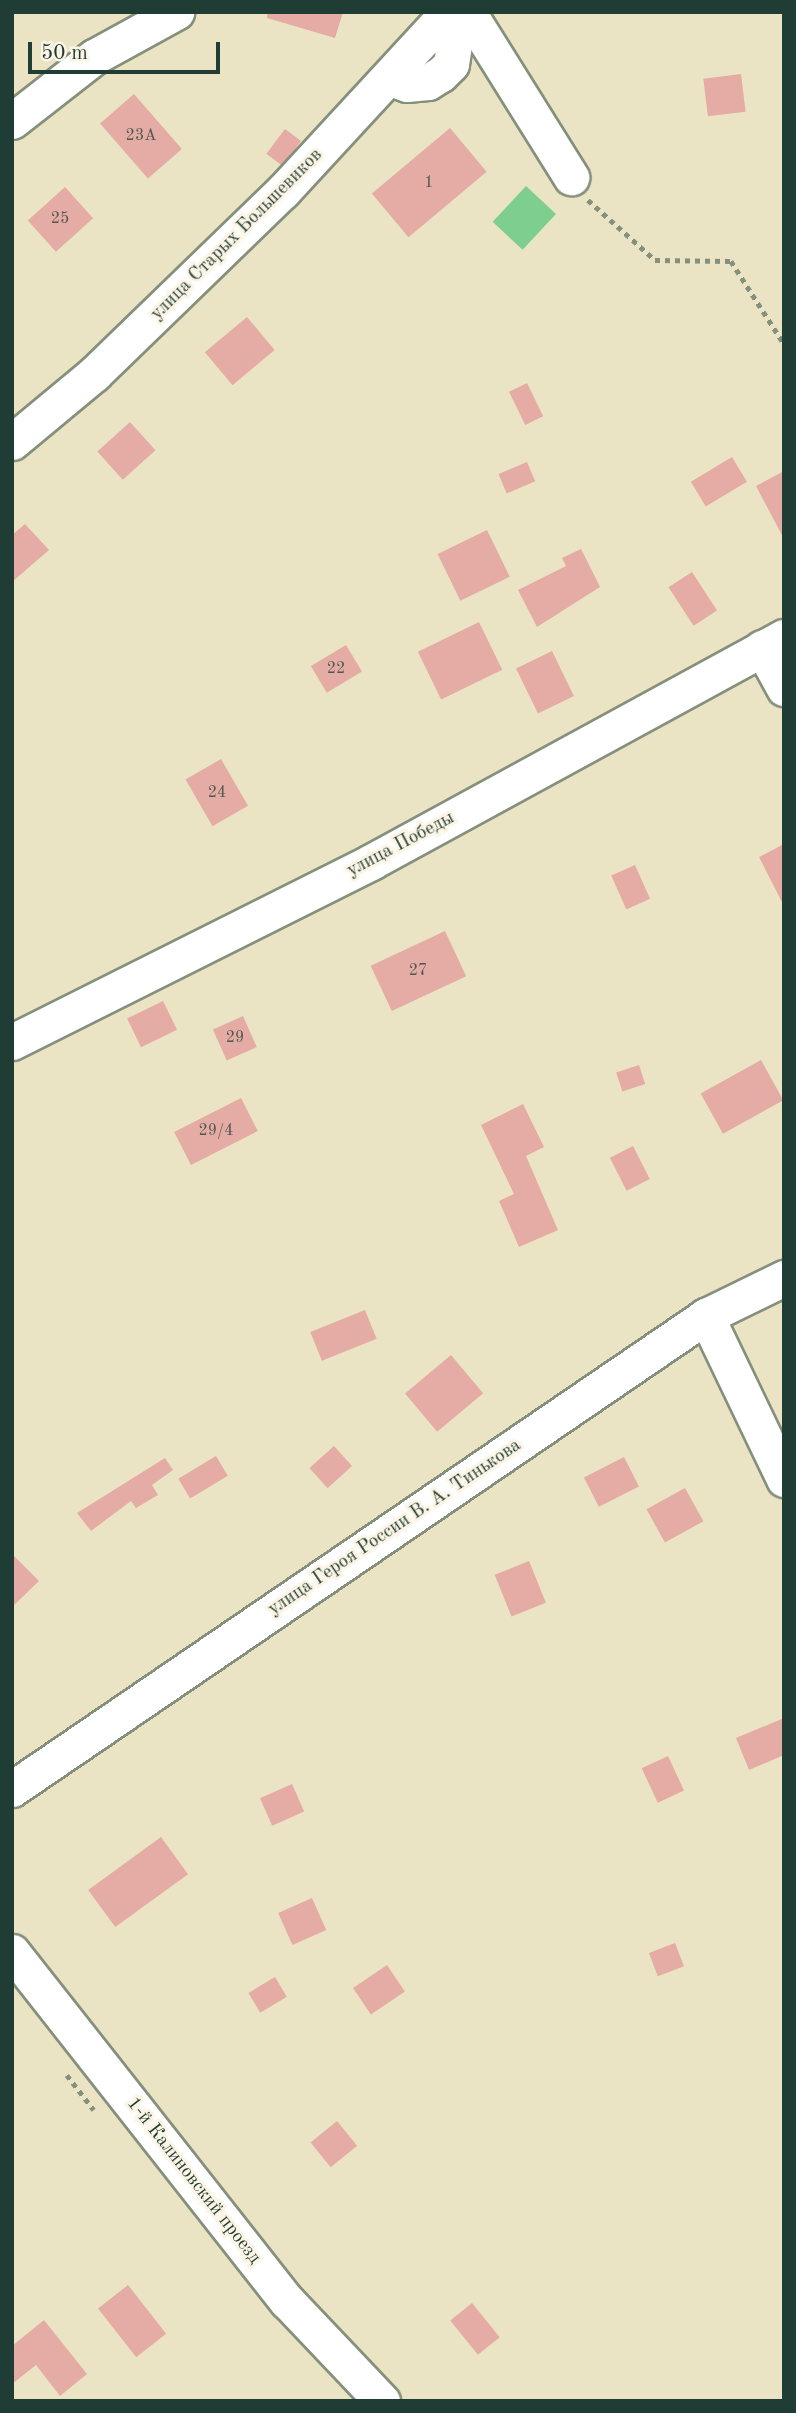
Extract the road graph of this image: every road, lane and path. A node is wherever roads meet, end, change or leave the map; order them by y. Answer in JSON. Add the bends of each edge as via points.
{"nodes":[{"id":1,"x":176,"y":12,"type":"edge"},
{"id":2,"x":448,"y":12,"type":"edge"},
{"id":3,"x":459,"y":12,"type":"edge"},
{"id":4,"x":468,"y":12,"type":"edge"},
{"id":5,"x":390,"y":78,"type":"junction"},
{"id":6,"x":12,"y":121,"type":"edge"},
{"id":7,"x":571,"y":177,"type":"dead end"},
{"id":8,"x":597,"y":212,"type":"dead end"},
{"id":9,"x":784,"y":344,"type":"edge"},
{"id":10,"x":12,"y":442,"type":"edge"},
{"id":11,"x":773,"y":643,"type":"edge"},
{"id":12,"x":784,"y":688,"type":"edge"},
{"id":13,"x":12,"y":1042,"type":"edge"},
{"id":14,"x":784,"y":1278,"type":"edge"},
{"id":15,"x":706,"y":1316,"type":"junction"},
{"id":16,"x":784,"y":1479,"type":"edge"},
{"id":17,"x":12,"y":1789,"type":"edge"},
{"id":18,"x":12,"y":1952,"type":"edge"},
{"id":19,"x":382,"y":2401,"type":"edge"}],
"edges":[{"from":1,"to":6,"type":"street","via":[[94,57]]},
{"from":2,"to":5,"type":"street","name":"улица Старых Большевиков"},
{"from":3,"to":5,"type":"street","via":[[450,64],[441,74],[428,82],[407,84]]},
{"from":4,"to":7,"type":"street"},
{"from":5,"to":10,"type":"street","name":"улица Старых Большевиков","via":[[198,275],[94,374]]},
{"from":8,"to":9,"type":"path","via":[[655,260],[731,261]]},
{"from":11,"to":12,"type":"street"},
{"from":11,"to":13,"type":"street","name":"улица Победы","via":[[371,862]]},
{"from":14,"to":15,"type":"street","name":"улица Героя России В. А. Тинькова"},
{"from":15,"to":16,"type":"street"},
{"from":15,"to":17,"type":"street","name":"улица Героя России В. А. Тинькова"},
{"from":18,"to":19,"type":"street","name":"1-й Калиновский проезд","via":[[287,2301]]}]}
